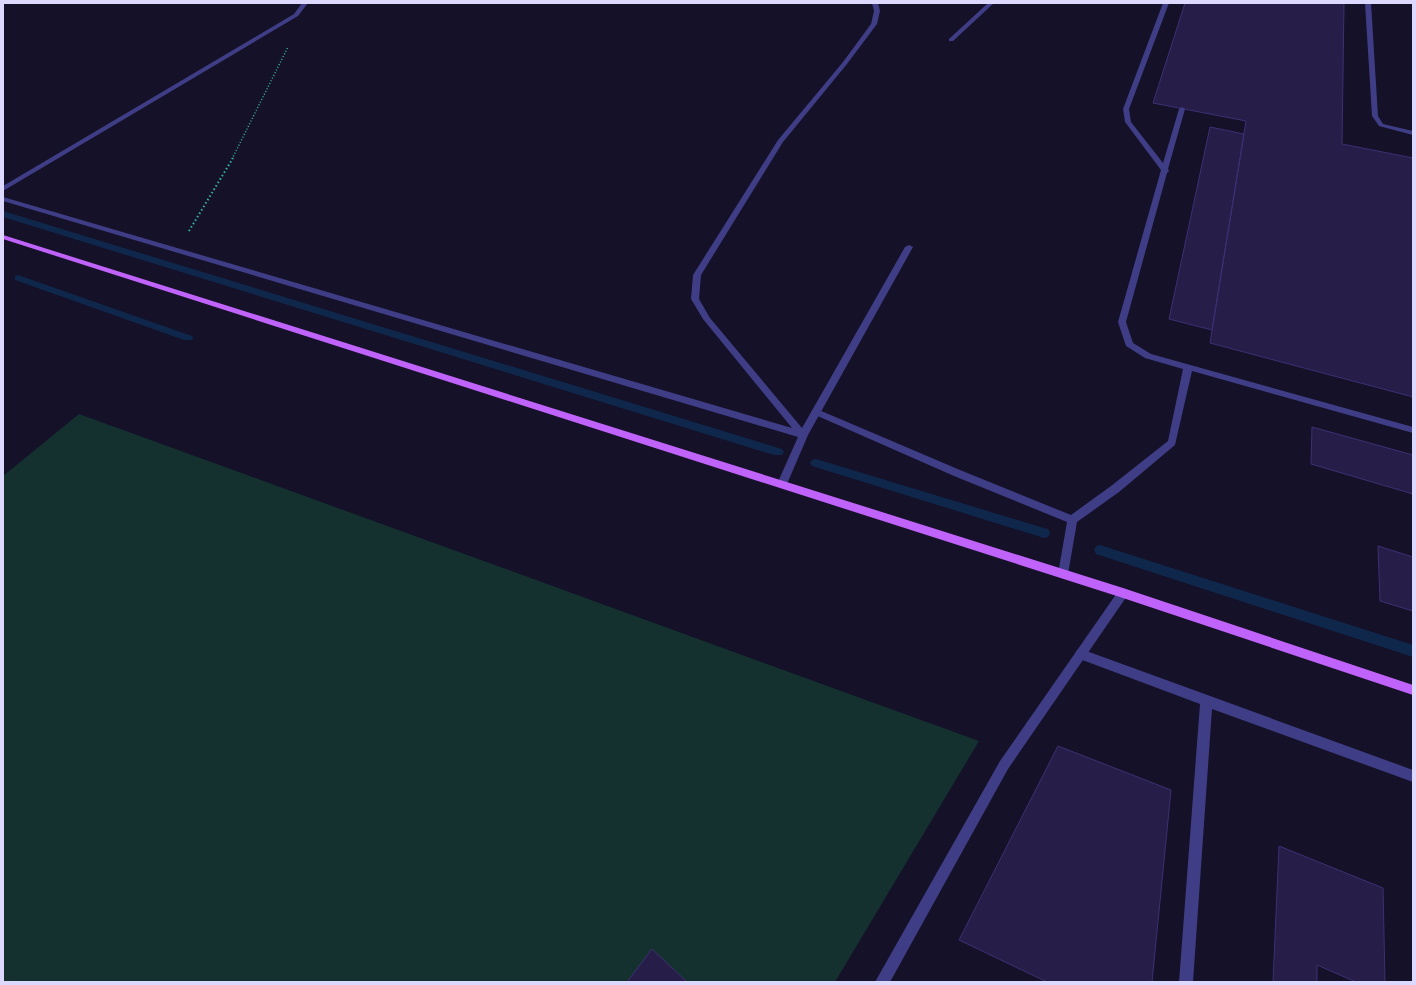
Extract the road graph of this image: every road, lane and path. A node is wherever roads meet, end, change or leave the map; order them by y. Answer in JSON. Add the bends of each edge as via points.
{"nodes":[{"id":1,"x":305,"y":3,"type":"edge"},
{"id":2,"x":875,"y":3,"type":"edge"},
{"id":3,"x":991,"y":3,"type":"edge"},
{"id":4,"x":1166,"y":3,"type":"edge"},
{"id":5,"x":1368,"y":3,"type":"edge"},
{"id":6,"x":296,"y":15,"type":"junction"},
{"id":7,"x":952,"y":40,"type":"dead end"},
{"id":8,"x":1182,"y":109,"type":"dead end"},
{"id":9,"x":1413,"y":133,"type":"edge"},
{"id":10,"x":1166,"y":171,"type":"junction"},
{"id":11,"x":3,"y":189,"type":"edge"},
{"id":12,"x":3,"y":199,"type":"edge"},
{"id":13,"x":4,"y":238,"type":"edge"},
{"id":14,"x":909,"y":247,"type":"dead end"},
{"id":15,"x":167,"y":248,"type":"junction"},
{"id":16,"x":1188,"y":367,"type":"junction"},
{"id":17,"x":816,"y":412,"type":"junction"},
{"id":18,"x":1413,"y":430,"type":"edge"},
{"id":19,"x":803,"y":436,"type":"junction"},
{"id":20,"x":782,"y":484,"type":"junction"},
{"id":21,"x":1072,"y":520,"type":"junction"},
{"id":22,"x":1063,"y":574,"type":"junction"},
{"id":23,"x":1123,"y":593,"type":"junction"},
{"id":24,"x":1081,"y":654,"type":"junction"},
{"id":25,"x":1413,"y":690,"type":"edge"},
{"id":26,"x":1206,"y":701,"type":"junction"},
{"id":27,"x":1413,"y":776,"type":"edge"},
{"id":28,"x":882,"y":982,"type":"edge"},
{"id":29,"x":1186,"y":982,"type":"edge"}],
"edges":[{"from":1,"to":6,"type":"street"},
{"from":2,"to":19,"type":"street","via":[[877,11],[874,24],[780,141],[697,275],[695,299],[707,319]]},
{"from":3,"to":7,"type":"street"},
{"from":4,"to":10,"type":"street","via":[[1126,109],[1128,122]]},
{"from":5,"to":9,"type":"street","via":[[1375,116],[1381,125]]},
{"from":6,"to":11,"type":"street"},
{"from":6,"to":15,"type":"path","via":[[296,34],[282,57],[230,164],[189,232]]},
{"from":8,"to":10,"type":"street"},
{"from":10,"to":16,"type":"street","via":[[1122,322],[1129,344],[1148,356]]},
{"from":12,"to":15,"type":"street"},
{"from":13,"to":20,"type":"main road"},
{"from":14,"to":17,"type":"street"},
{"from":15,"to":19,"type":"street"},
{"from":16,"to":18,"type":"street"},
{"from":16,"to":21,"type":"street","via":[[1172,443]]},
{"from":17,"to":19,"type":"street"},
{"from":17,"to":21,"type":"street"},
{"from":19,"to":20,"type":"street"},
{"from":20,"to":22,"type":"main road"},
{"from":21,"to":22,"type":"street"},
{"from":22,"to":23,"type":"main road"},
{"from":23,"to":24,"type":"street"},
{"from":23,"to":25,"type":"main road"},
{"from":24,"to":26,"type":"street"},
{"from":24,"to":28,"type":"street","via":[[1004,765]]},
{"from":26,"to":27,"type":"street"},
{"from":26,"to":29,"type":"street"}]}
